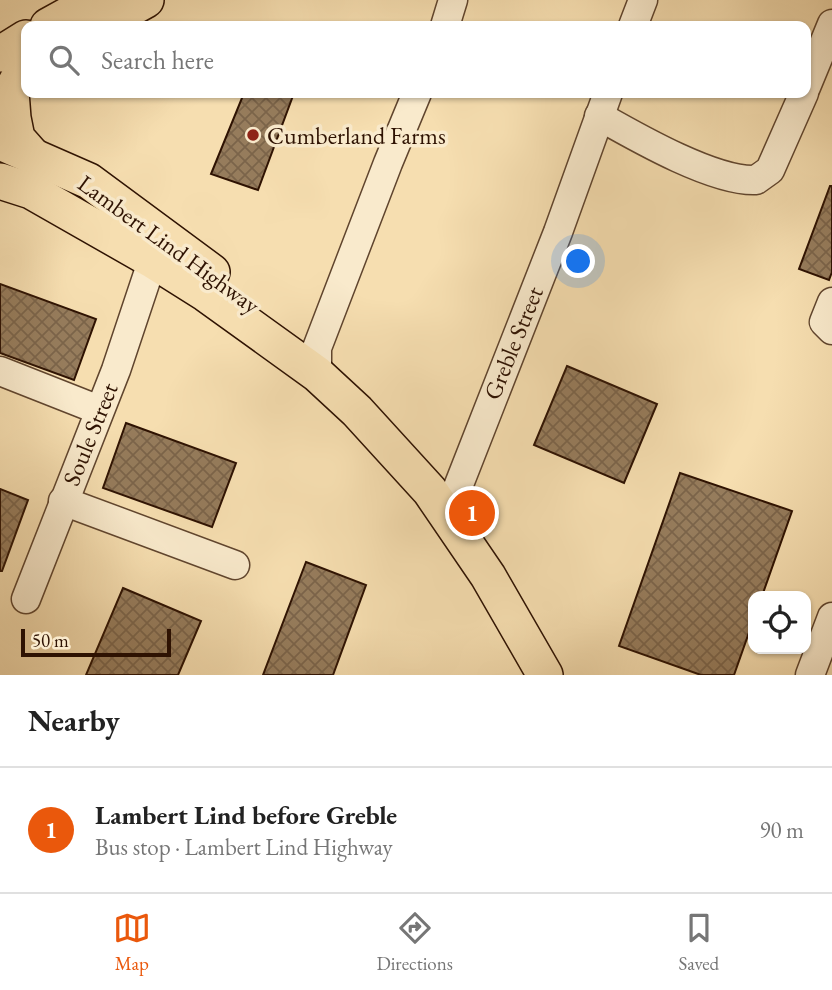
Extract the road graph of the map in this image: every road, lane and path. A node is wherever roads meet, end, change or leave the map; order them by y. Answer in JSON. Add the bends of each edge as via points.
{"nodes":[{"id":1,"x":94,"y":0,"type":"edge"},
{"id":2,"x":146,"y":0,"type":"edge"},
{"id":3,"x":453,"y":0,"type":"edge"},
{"id":4,"x":643,"y":0,"type":"edge"},
{"id":5,"x":57,"y":21,"type":"edge"},
{"id":6,"x":108,"y":21,"type":"edge"},
{"id":7,"x":447,"y":21,"type":"edge"},
{"id":8,"x":635,"y":21,"type":"edge"},
{"id":9,"x":832,"y":24,"type":"edge"},
{"id":10,"x":15,"y":63,"type":"edge"},
{"id":11,"x":811,"y":76,"type":"edge"},
{"id":12,"x":415,"y":98,"type":"edge"},
{"id":13,"x":802,"y":98,"type":"edge"},
{"id":14,"x":603,"y":105,"type":"edge"},
{"id":15,"x":0,"y":142,"type":"edge"},
{"id":16,"x":32,"y":155,"type":"junction"},
{"id":17,"x":0,"y":181,"type":"edge"},
{"id":18,"x":150,"y":268,"type":"dead end"},
{"id":19,"x":832,"y":302,"type":"edge"},
{"id":20,"x":832,"y":330,"type":"edge"},
{"id":21,"x":0,"y":371,"type":"edge"},
{"id":22,"x":317,"y":374,"type":"junction"},
{"id":23,"x":99,"y":410,"type":"junction"},
{"id":24,"x":63,"y":501,"type":"junction"},
{"id":25,"x":447,"y":515,"type":"junction"},
{"id":26,"x":235,"y":565,"type":"dead end"},
{"id":27,"x":26,"y":599,"type":"dead end"},
{"id":28,"x":832,"y":617,"type":"edge"},
{"id":29,"x":545,"y":675,"type":"edge"},
{"id":30,"x":810,"y":675,"type":"edge"}],
"edges":[{"from":1,"to":5,"type":"main road"},
{"from":2,"to":6,"type":"main road"},
{"from":3,"to":7,"type":"street"},
{"from":4,"to":8,"type":"street"},
{"from":9,"to":11,"type":"street"},
{"from":10,"to":16,"type":"main road","via":[[13,118],[17,138]]},
{"from":12,"to":22,"type":"street","via":[[317,348]]},
{"from":13,"to":14,"type":"street","via":[[769,170],[747,181],[649,145]]},
{"from":14,"to":25,"type":"street","name":"Greble Street"},
{"from":15,"to":16,"type":"main road","name":"Lambert Lind Highway"},
{"from":16,"to":22,"type":"main road","name":"Lambert Lind Highway","via":[[89,181],[222,279],[283,329]]},
{"from":17,"to":22,"type":"main road","name":"Lambert Lind Highway","via":[[31,191],[152,260]]},
{"from":18,"to":23,"type":"street","name":"Soule Street"},
{"from":19,"to":20,"type":"street","via":[[824,322]]},
{"from":21,"to":23,"type":"street"},
{"from":22,"to":25,"type":"main road","name":"Lambert Lind Highway","via":[[357,411]]},
{"from":23,"to":24,"type":"street","name":"Soule Street"},
{"from":24,"to":26,"type":"street"},
{"from":24,"to":27,"type":"street","name":"Soule Street"},
{"from":25,"to":29,"type":"main road","name":"Lambert Lind Highway"},
{"from":28,"to":30,"type":"street"}]}
